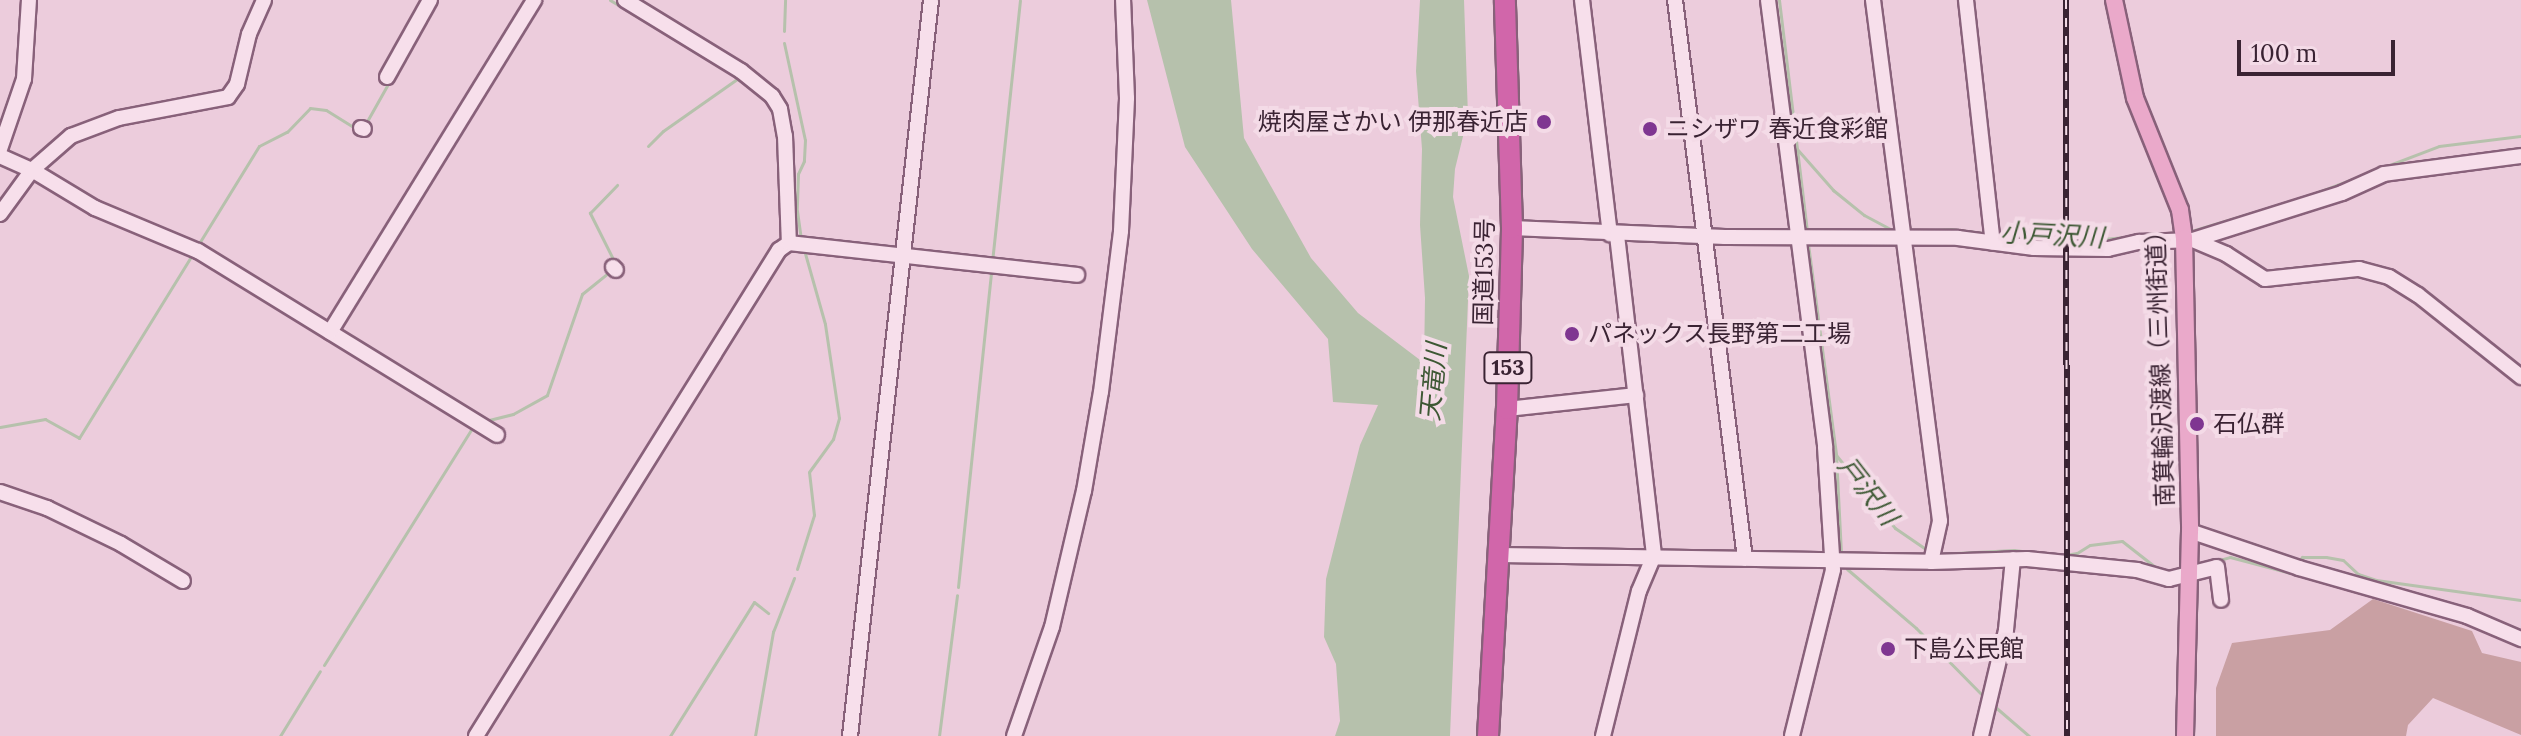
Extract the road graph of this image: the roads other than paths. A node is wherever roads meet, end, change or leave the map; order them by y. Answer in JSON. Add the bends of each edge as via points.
{"nodes":[{"id":1,"x":29,"y":0,"type":"edge"},
{"id":2,"x":264,"y":0,"type":"edge"},
{"id":3,"x":430,"y":0,"type":"edge"},
{"id":4,"x":534,"y":0,"type":"edge"},
{"id":5,"x":625,"y":0,"type":"edge"},
{"id":6,"x":931,"y":0,"type":"edge"},
{"id":7,"x":1123,"y":0,"type":"edge"},
{"id":8,"x":1505,"y":0,"type":"edge"},
{"id":9,"x":1582,"y":0,"type":"edge"},
{"id":10,"x":1675,"y":0,"type":"edge"},
{"id":11,"x":1768,"y":0,"type":"edge"},
{"id":12,"x":1873,"y":0,"type":"edge"},
{"id":13,"x":1966,"y":0,"type":"edge"},
{"id":14,"x":2114,"y":0,"type":"edge"},
{"id":15,"x":387,"y":77,"type":"dead end"},
{"id":16,"x":0,"y":149,"type":"edge"},
{"id":17,"x":0,"y":156,"type":"edge"},
{"id":18,"x":2521,"y":156,"type":"edge"},
{"id":19,"x":32,"y":170,"type":"junction"},
{"id":20,"x":0,"y":214,"type":"edge"},
{"id":21,"x":1512,"y":228,"type":"junction"},
{"id":22,"x":1904,"y":232,"type":"junction"},
{"id":23,"x":1614,"y":234,"type":"junction"},
{"id":24,"x":1704,"y":237,"type":"junction"},
{"id":25,"x":1797,"y":237,"type":"junction"},
{"id":26,"x":2186,"y":237,"type":"junction"},
{"id":27,"x":1993,"y":238,"type":"junction"},
{"id":28,"x":797,"y":244,"type":"junction"},
{"id":29,"x":902,"y":257,"type":"junction"},
{"id":30,"x":1077,"y":275,"type":"dead end"},
{"id":31,"x":330,"y":332,"type":"junction"},
{"id":32,"x":2521,"y":377,"type":"edge"},
{"id":33,"x":1636,"y":395,"type":"junction"},
{"id":34,"x":1507,"y":409,"type":"junction"},
{"id":35,"x":497,"y":435,"type":"dead end"},
{"id":36,"x":0,"y":492,"type":"edge"},
{"id":37,"x":2190,"y":531,"type":"junction"},
{"id":38,"x":1500,"y":555,"type":"junction"},
{"id":39,"x":1654,"y":555,"type":"junction"},
{"id":40,"x":1932,"y":556,"type":"junction"},
{"id":41,"x":1745,"y":559,"type":"junction"},
{"id":42,"x":2013,"y":559,"type":"junction"},
{"id":43,"x":1833,"y":560,"type":"junction"},
{"id":44,"x":2188,"y":576,"type":"junction"},
{"id":45,"x":183,"y":581,"type":"dead end"},
{"id":46,"x":2221,"y":600,"type":"dead end"},
{"id":47,"x":2521,"y":639,"type":"edge"},
{"id":48,"x":476,"y":736,"type":"edge"},
{"id":49,"x":850,"y":736,"type":"edge"},
{"id":50,"x":1014,"y":736,"type":"edge"},
{"id":51,"x":1488,"y":736,"type":"edge"},
{"id":52,"x":1603,"y":736,"type":"edge"},
{"id":53,"x":1792,"y":736,"type":"edge"},
{"id":54,"x":1981,"y":736,"type":"edge"},
{"id":55,"x":2185,"y":736,"type":"edge"}],
"edges":[{"from":1,"to":16,"type":"street","via":[[24,79]]},
{"from":2,"to":19,"type":"street","via":[[228,97],[93,125],[56,147]]},
{"from":3,"to":15,"type":"street"},
{"from":4,"to":31,"type":"street"},
{"from":5,"to":28,"type":"street","via":[[772,96],[785,136]]},
{"from":6,"to":29,"type":"street"},
{"from":7,"to":50,"type":"street","via":[[1127,98],[1121,231],[1103,379],[1052,627]]},
{"from":8,"to":21,"type":"highway","name":"国道153号","number":"153"},
{"from":9,"to":23,"type":"street"},
{"from":10,"to":24,"type":"street"},
{"from":11,"to":25,"type":"street"},
{"from":12,"to":22,"type":"street"},
{"from":13,"to":27,"type":"street"},
{"from":14,"to":26,"type":"main road","name":"南箕輪沢渡線（三州街道）","via":[[2135,98]]},
{"from":17,"to":19,"type":"street"},
{"from":18,"to":26,"type":"street","via":[[2384,174],[2342,193]]},
{"from":19,"to":20,"type":"street"},
{"from":19,"to":31,"type":"street","via":[[95,208],[196,250]]},
{"from":21,"to":23,"type":"street"},
{"from":21,"to":34,"type":"highway","name":"国道153号","number":"153"},
{"from":22,"to":25,"type":"street"},
{"from":22,"to":27,"type":"street"},
{"from":22,"to":40,"type":"street","via":[[1940,521]]},
{"from":23,"to":24,"type":"street"},
{"from":23,"to":33,"type":"street"},
{"from":24,"to":25,"type":"street"},
{"from":24,"to":41,"type":"street"},
{"from":25,"to":43,"type":"street","via":[[1825,447]]},
{"from":26,"to":27,"type":"street","via":[[2067,250]]},
{"from":26,"to":32,"type":"street","via":[[2265,279],[2359,269],[2389,277]]},
{"from":26,"to":37,"type":"main road","name":"南箕輪沢渡線（三州街道）"},
{"from":28,"to":29,"type":"street"},
{"from":28,"to":48,"type":"street","via":[[771,263]]},
{"from":29,"to":30,"type":"street"},
{"from":29,"to":49,"type":"street"},
{"from":31,"to":35,"type":"street"},
{"from":33,"to":34,"type":"street"},
{"from":33,"to":39,"type":"street"},
{"from":34,"to":38,"type":"highway","name":"国道153号","number":"153"},
{"from":36,"to":45,"type":"street","via":[[47,508]]},
{"from":37,"to":44,"type":"main road","name":"南箕輪沢渡線（三州街道）"},
{"from":37,"to":47,"type":"street","via":[[2417,600]]},
{"from":38,"to":39,"type":"street"},
{"from":38,"to":51,"type":"highway","name":"国道153号","number":"153"},
{"from":39,"to":41,"type":"street"},
{"from":39,"to":52,"type":"street","via":[[1639,591]]},
{"from":40,"to":42,"type":"street"},
{"from":40,"to":43,"type":"street"},
{"from":41,"to":43,"type":"street"},
{"from":42,"to":44,"type":"street","via":[[2137,570],[2161,579]]},
{"from":42,"to":54,"type":"street","via":[[2006,630]]},
{"from":43,"to":53,"type":"street"},
{"from":44,"to":46,"type":"street","via":[[2217,567]]},
{"from":44,"to":55,"type":"main road","name":"南箕輪沢渡線（三州街道）"}]}
